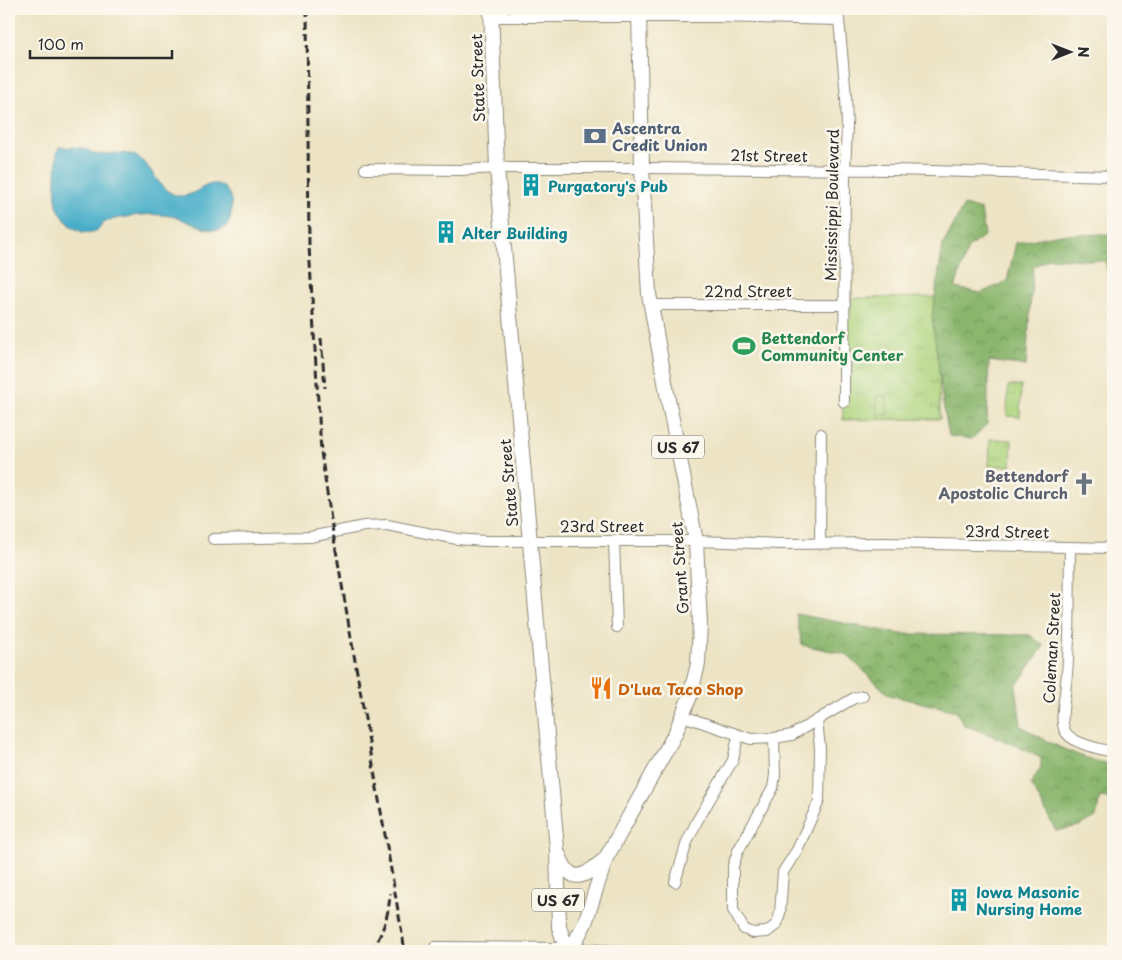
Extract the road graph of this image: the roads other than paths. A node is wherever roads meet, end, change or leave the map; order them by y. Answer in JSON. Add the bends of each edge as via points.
{"nodes":[{"id":1,"x":838,"y":9,"type":"edge"},
{"id":2,"x":491,"y":13,"type":"edge"},
{"id":3,"x":639,"y":13,"type":"edge"},
{"id":4,"x":838,"y":20,"type":"junction"},
{"id":5,"x":497,"y":168,"type":"junction"},
{"id":6,"x":642,"y":168,"type":"junction"},
{"id":7,"x":365,"y":169,"type":"dead end"},
{"id":8,"x":845,"y":171,"type":"junction"},
{"id":9,"x":1113,"y":176,"type":"edge"},
{"id":10,"x":651,"y":305,"type":"junction"},
{"id":11,"x":845,"y":305,"type":"junction"},
{"id":12,"x":844,"y":402,"type":"dead end"},
{"id":13,"x":821,"y":434,"type":"dead end"},
{"id":14,"x":213,"y":539,"type":"dead end"},
{"id":15,"x":530,"y":540,"type":"junction"},
{"id":16,"x":614,"y":540,"type":"junction"},
{"id":17,"x":696,"y":541,"type":"junction"},
{"id":18,"x":820,"y":544,"type":"junction"},
{"id":19,"x":1070,"y":547,"type":"junction"},
{"id":20,"x":1113,"y":548,"type":"edge"},
{"id":21,"x":617,"y":627,"type":"dead end"},
{"id":22,"x":863,"y":696,"type":"dead end"},
{"id":23,"x":683,"y":716,"type":"junction"},
{"id":24,"x":816,"y":721,"type":"junction"},
{"id":25,"x":738,"y":736,"type":"junction"},
{"id":26,"x":774,"y":738,"type":"junction"},
{"id":27,"x":1113,"y":752,"type":"edge"},
{"id":28,"x":557,"y":849,"type":"junction"},
{"id":29,"x":606,"y":858,"type":"junction"},
{"id":30,"x":675,"y":882,"type":"dead end"},
{"id":31,"x":435,"y":947,"type":"dead end"},
{"id":32,"x":569,"y":950,"type":"edge"},
{"id":33,"x":619,"y":951,"type":"edge"}],
"edges":[{"from":1,"to":4,"type":"street","name":"Mississippi Boulevard"},
{"from":2,"to":3,"type":"street"},
{"from":2,"to":5,"type":"main road","name":"State Street","number":"US 67"},
{"from":3,"to":4,"type":"street"},
{"from":3,"to":6,"type":"main road","name":"Grant Street","number":"US 67"},
{"from":4,"to":8,"type":"street","name":"Mississippi Boulevard","via":[[846,96]]},
{"from":5,"to":6,"type":"street","name":"21st Street"},
{"from":5,"to":7,"type":"street","name":"21st Street"},
{"from":5,"to":15,"type":"main road","name":"State Street","number":"US 67"},
{"from":6,"to":8,"type":"street","name":"21st Street"},
{"from":6,"to":10,"type":"main road","name":"Grant Street","number":"US 67"},
{"from":8,"to":9,"type":"street","name":"21st Street"},
{"from":8,"to":11,"type":"street","name":"Mississippi Boulevard"},
{"from":10,"to":11,"type":"street","name":"22nd Street"},
{"from":10,"to":17,"type":"main road","name":"Grant Street","number":"US 67"},
{"from":11,"to":12,"type":"street","name":"Mississippi Boulevard"},
{"from":13,"to":18,"type":"street"},
{"from":14,"to":15,"type":"street","name":"23rd Street","via":[[310,537],[364,526],[387,525],[457,539]]},
{"from":15,"to":16,"type":"street","name":"23rd Street"},
{"from":15,"to":28,"type":"main road","name":"State Street","number":"US 67"},
{"from":16,"to":17,"type":"street","name":"23rd Street"},
{"from":16,"to":21,"type":"street"},
{"from":17,"to":18,"type":"street","name":"23rd Street"},
{"from":17,"to":23,"type":"main road","name":"Grant Street","number":"US 67","via":[[699,649],[694,684]]},
{"from":18,"to":19,"type":"street","name":"23rd Street"},
{"from":19,"to":20,"type":"street","name":"23rd Street"},
{"from":19,"to":27,"type":"street","name":"Coleman Street","via":[[1065,731],[1079,742]]},
{"from":22,"to":24,"type":"street"},
{"from":23,"to":25,"type":"street"},
{"from":23,"to":29,"type":"main road","name":"Grant Street","number":"US 67"},
{"from":24,"to":26,"type":"street","via":[[792,736]]},
{"from":24,"to":26,"type":"street","via":[[820,748],[819,801],[797,850],[783,872],[777,924],[767,932],[753,933],[744,929],[733,910],[733,866],[773,788]]},
{"from":25,"to":26,"type":"street"},
{"from":25,"to":30,"type":"street","via":[[733,760],[687,842]]},
{"from":28,"to":29,"type":"main road","via":[[572,875],[586,875]]},
{"from":28,"to":32,"type":"main road","name":"State Street","number":"US 67","via":[[559,927]]},
{"from":29,"to":32,"type":"main road","name":"Grant Street","number":"US 67","via":[[583,928]]},
{"from":31,"to":32,"type":"street"},
{"from":32,"to":33,"type":"street"}]}
